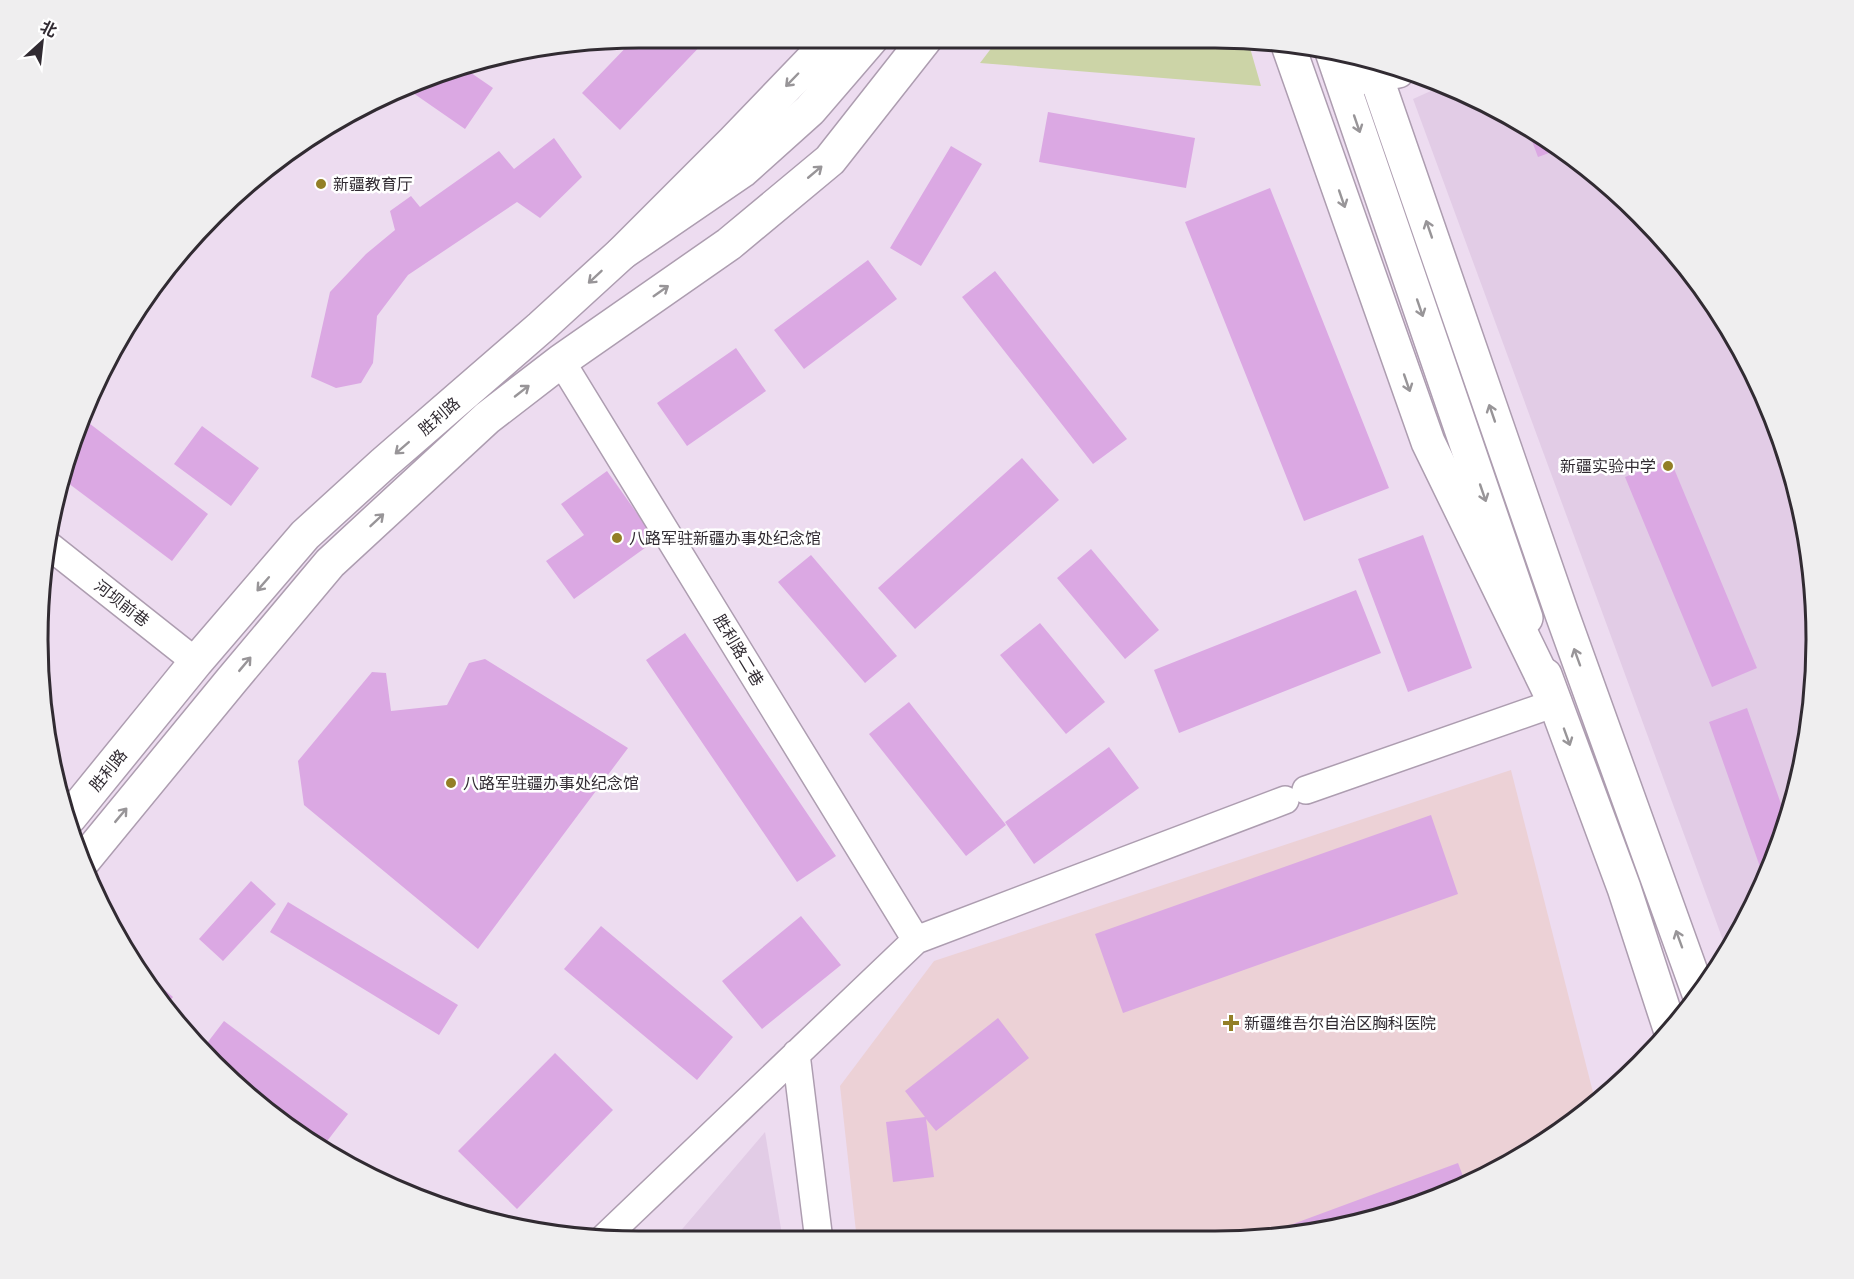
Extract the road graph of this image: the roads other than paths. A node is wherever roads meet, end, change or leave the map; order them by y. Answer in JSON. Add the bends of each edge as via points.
{"nodes":[{"id":1,"x":823,"y":48,"type":"edge"},
{"id":2,"x":863,"y":48,"type":"edge"},
{"id":3,"x":918,"y":48,"type":"edge"},
{"id":4,"x":1291,"y":53,"type":"edge"},
{"id":5,"x":1335,"y":60,"type":"edge"},
{"id":6,"x":1378,"y":71,"type":"edge"},
{"id":7,"x":1383,"y":72,"type":"edge"},
{"id":8,"x":1343,"y":81,"type":"junction"},
{"id":9,"x":622,"y":253,"type":"junction"},
{"id":10,"x":561,"y":361,"type":"junction"},
{"id":11,"x":55,"y":550,"type":"edge"},
{"id":12,"x":196,"y":662,"type":"junction"},
{"id":13,"x":1555,"y":703,"type":"junction"},
{"id":14,"x":74,"y":812,"type":"edge"},
{"id":15,"x":89,"y":854,"type":"edge"},
{"id":16,"x":916,"y":940,"type":"junction"},
{"id":17,"x":1695,"y":984,"type":"edge"},
{"id":18,"x":1667,"y":1020,"type":"edge"},
{"id":19,"x":796,"y":1054,"type":"junction"},
{"id":20,"x":612,"y":1230,"type":"edge"},
{"id":21,"x":818,"y":1231,"type":"edge"}],
"edges":[{"from":1,"to":9,"type":"main road","name":"胜利路","one_way":true},
{"from":2,"to":9,"type":"main road","via":[[810,110],[742,171]]},
{"from":10,"to":3,"type":"main road","one_way":true,"via":[[729,244],[830,160]]},
{"from":4,"to":13,"type":"main road","one_way":true,"via":[[1428,442]]},
{"from":5,"to":8,"type":"main road"},
{"from":6,"to":8,"type":"main road"},
{"from":17,"to":7,"type":"main road","one_way":true,"via":[[1562,614]]},
{"from":8,"to":13,"type":"main road","one_way":true},
{"from":9,"to":12,"type":"main road","name":"胜利路","one_way":true,"via":[[305,536]]},
{"from":15,"to":10,"type":"main road","one_way":true,"via":[[330,563],[487,418]]},
{"from":10,"to":16,"type":"street","name":"胜利路二巷"},
{"from":11,"to":12,"type":"street","name":"河坝前巷"},
{"from":12,"to":14,"type":"main road","name":"胜利路"},
{"from":13,"to":16,"type":"street","via":[[1296,795]]},
{"from":13,"to":18,"type":"main road","one_way":true,"via":[[1624,888]]},
{"from":16,"to":19,"type":"street"},
{"from":19,"to":20,"type":"street"},
{"from":19,"to":21,"type":"street"}]}
